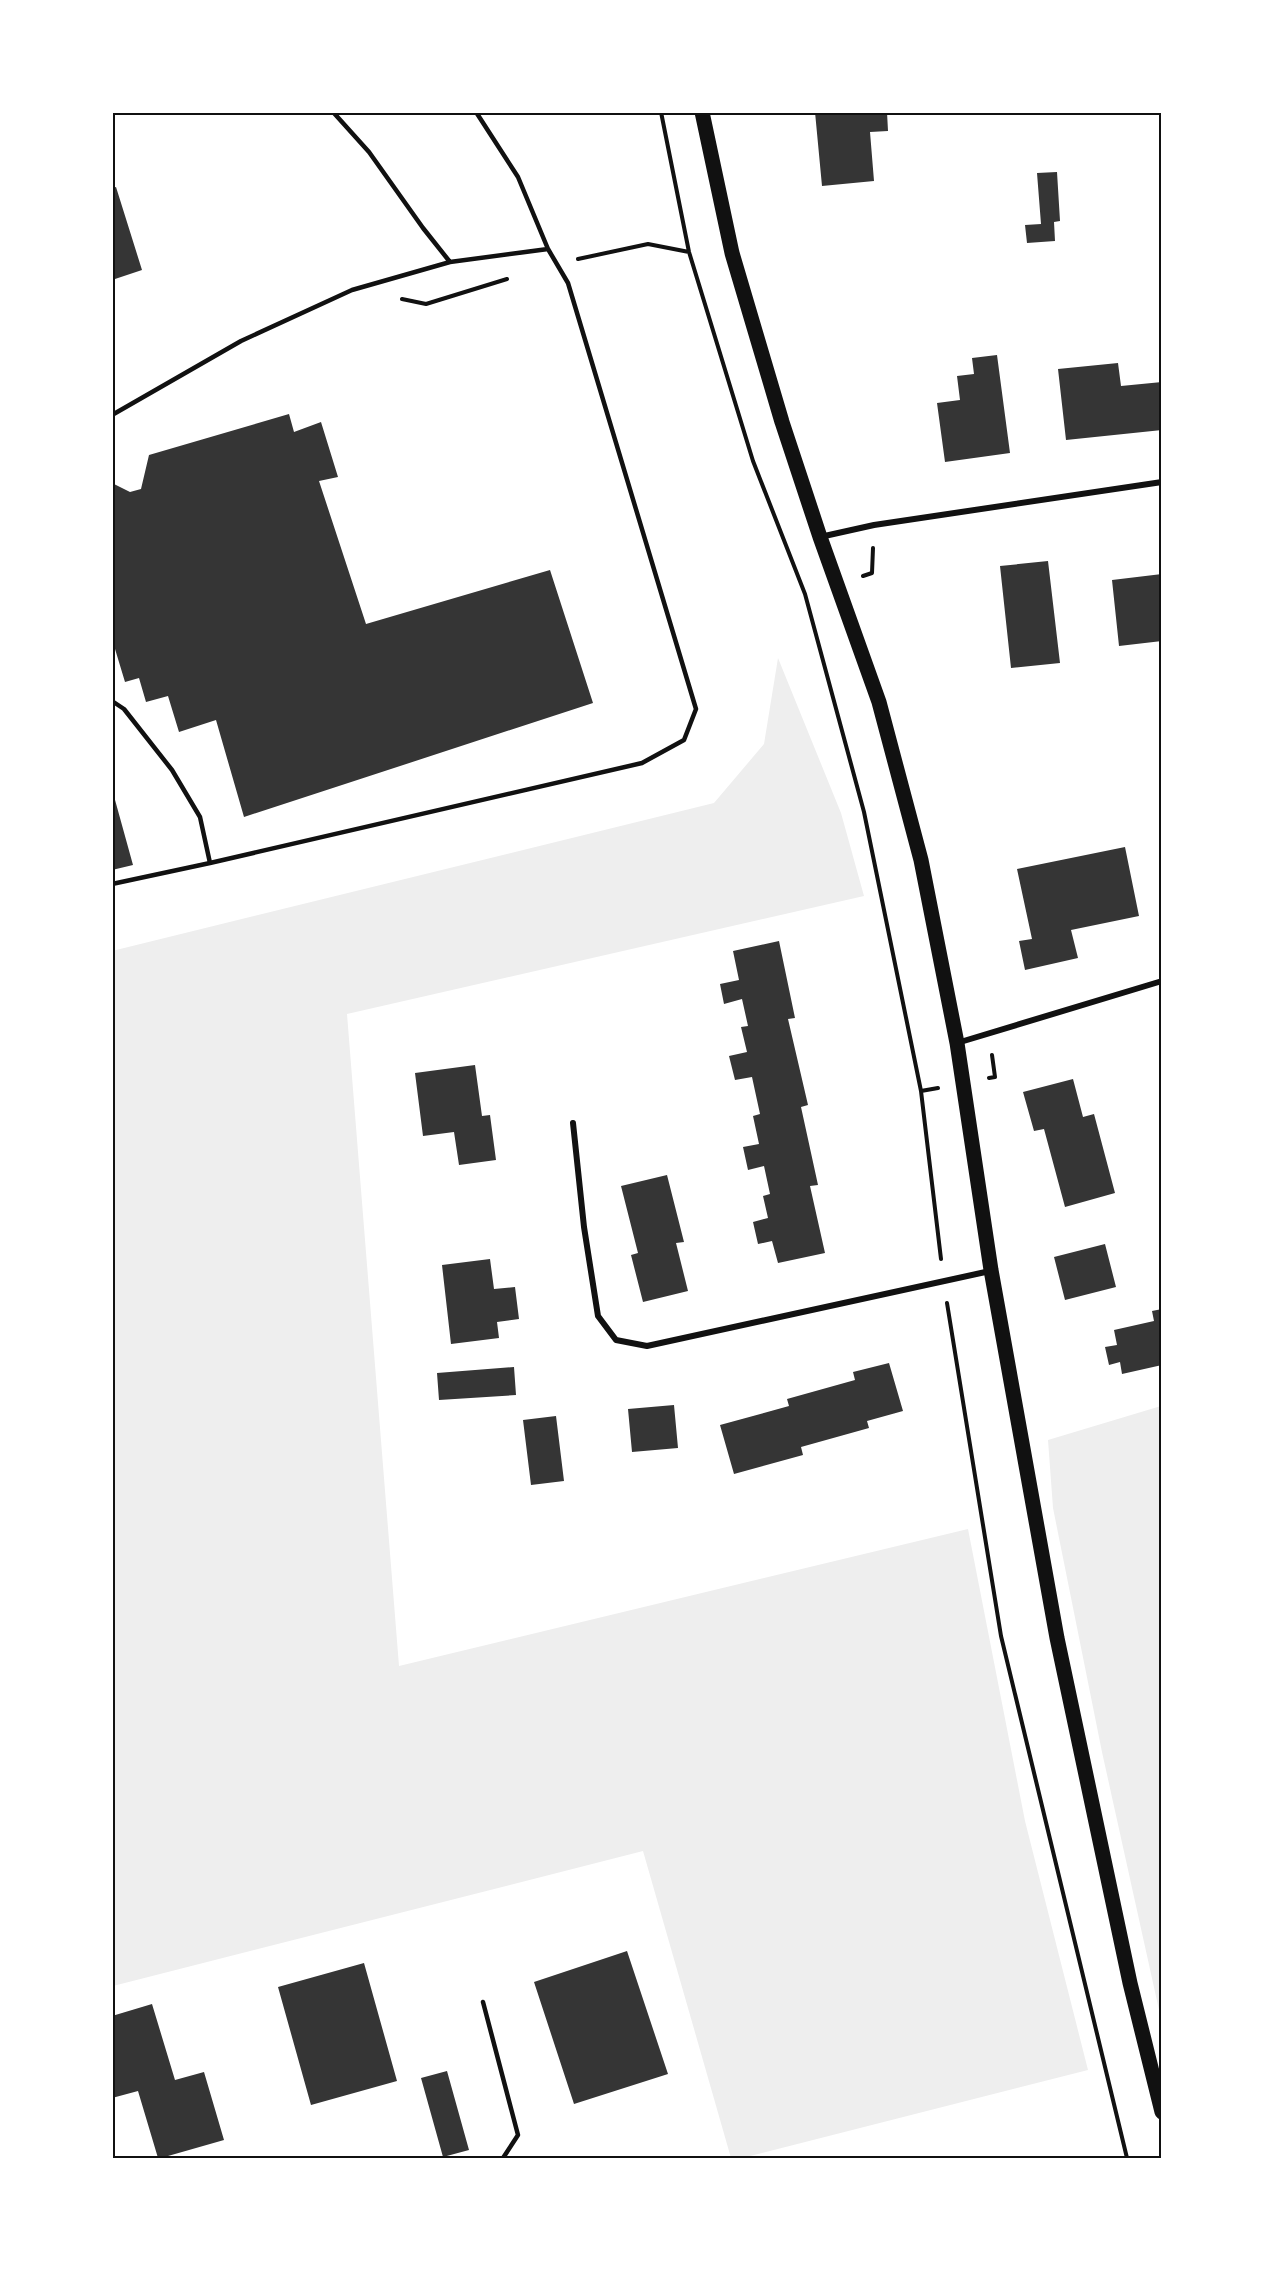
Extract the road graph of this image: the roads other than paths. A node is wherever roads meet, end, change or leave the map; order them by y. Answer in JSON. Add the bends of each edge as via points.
{"nodes":[{"id":1,"x":333,"y":112,"type":"edge"},
{"id":2,"x":476,"y":112,"type":"edge"},
{"id":3,"x":702,"y":112,"type":"edge"},
{"id":4,"x":548,"y":249,"type":"junction"},
{"id":5,"x":450,"y":262,"type":"junction"},
{"id":6,"x":112,"y":415,"type":"edge"},
{"id":7,"x":1161,"y":482,"type":"edge"},
{"id":8,"x":820,"y":537,"type":"junction"},
{"id":9,"x":112,"y":702,"type":"edge"},
{"id":10,"x":210,"y":863,"type":"junction"},
{"id":11,"x":112,"y":884,"type":"edge"},
{"id":12,"x":1161,"y":981,"type":"edge"},
{"id":13,"x":957,"y":1043,"type":"junction"},
{"id":14,"x":573,"y":1123,"type":"dead end"},
{"id":15,"x":991,"y":1270,"type":"junction"},
{"id":16,"x":483,"y":2002,"type":"dead end"},
{"id":17,"x":1161,"y":2112,"type":"edge"},
{"id":18,"x":503,"y":2158,"type":"edge"}],
"edges":[{"from":1,"to":5,"type":"lane","via":[[369,152]]},
{"from":2,"to":4,"type":"lane","via":[[518,177]]},
{"from":3,"to":8,"type":"main road","via":[[732,253]]},
{"from":4,"to":5,"type":"lane"},
{"from":4,"to":10,"type":"lane","via":[[568,283],[696,709],[684,740],[642,763]]},
{"from":5,"to":6,"type":"lane","via":[[342,295],[241,341]]},
{"from":7,"to":8,"type":"street","via":[[874,525]]},
{"from":8,"to":13,"type":"main road","via":[[879,702],[921,861]]},
{"from":9,"to":10,"type":"lane","via":[[124,709],[172,770],[200,817]]},
{"from":10,"to":11,"type":"lane"},
{"from":12,"to":13,"type":"street"},
{"from":13,"to":15,"type":"main road"},
{"from":14,"to":15,"type":"street","via":[[598,1316],[616,1340],[647,1346]]},
{"from":15,"to":17,"type":"main road","via":[[1057,1638]]},
{"from":16,"to":18,"type":"lane","via":[[518,2135]]}]}
